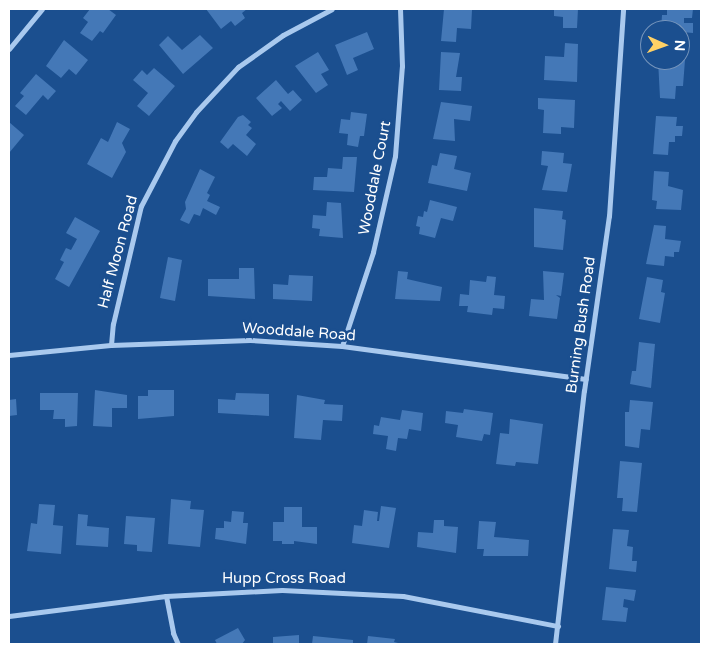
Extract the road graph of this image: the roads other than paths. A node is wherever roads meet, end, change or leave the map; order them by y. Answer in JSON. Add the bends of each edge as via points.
{"nodes":[{"id":1,"x":42,"y":9,"type":"edge"},
{"id":2,"x":332,"y":9,"type":"edge"},
{"id":3,"x":400,"y":9,"type":"edge"},
{"id":4,"x":622,"y":9,"type":"edge"},
{"id":5,"x":9,"y":49,"type":"edge"},
{"id":6,"x":111,"y":345,"type":"junction"},
{"id":7,"x":342,"y":346,"type":"junction"},
{"id":8,"x":9,"y":355,"type":"edge"},
{"id":9,"x":586,"y":378,"type":"junction"},
{"id":10,"x":166,"y":596,"type":"junction"},
{"id":11,"x":9,"y":616,"type":"edge"},
{"id":12,"x":558,"y":626,"type":"junction"},
{"id":13,"x":178,"y":644,"type":"edge"},
{"id":14,"x":555,"y":644,"type":"edge"}],
"edges":[{"from":1,"to":5,"type":"street"},
{"from":2,"to":6,"type":"street","name":"Half Moon Road","via":[[283,35],[238,67],[196,112],[175,141],[141,206],[112,324]]},
{"from":3,"to":7,"type":"street","name":"Wooddale Court","via":[[402,66],[394,156],[373,252]]},
{"from":4,"to":9,"type":"street","name":"Burning Bush Road","via":[[609,216]]},
{"from":6,"to":7,"type":"street","name":"Wooddale Road","via":[[222,339]]},
{"from":6,"to":8,"type":"street","name":"Wooddale Road"},
{"from":7,"to":9,"type":"street","name":"Wooddale Road"},
{"from":9,"to":12,"type":"street","name":"Burning Bush Road"},
{"from":10,"to":11,"type":"street","name":"Hupp Cross Road"},
{"from":10,"to":12,"type":"street","name":"Hupp Cross Road","via":[[245,590],[404,596]]},
{"from":10,"to":13,"type":"street"},
{"from":12,"to":14,"type":"street","name":"Burning Bush Road"}]}
